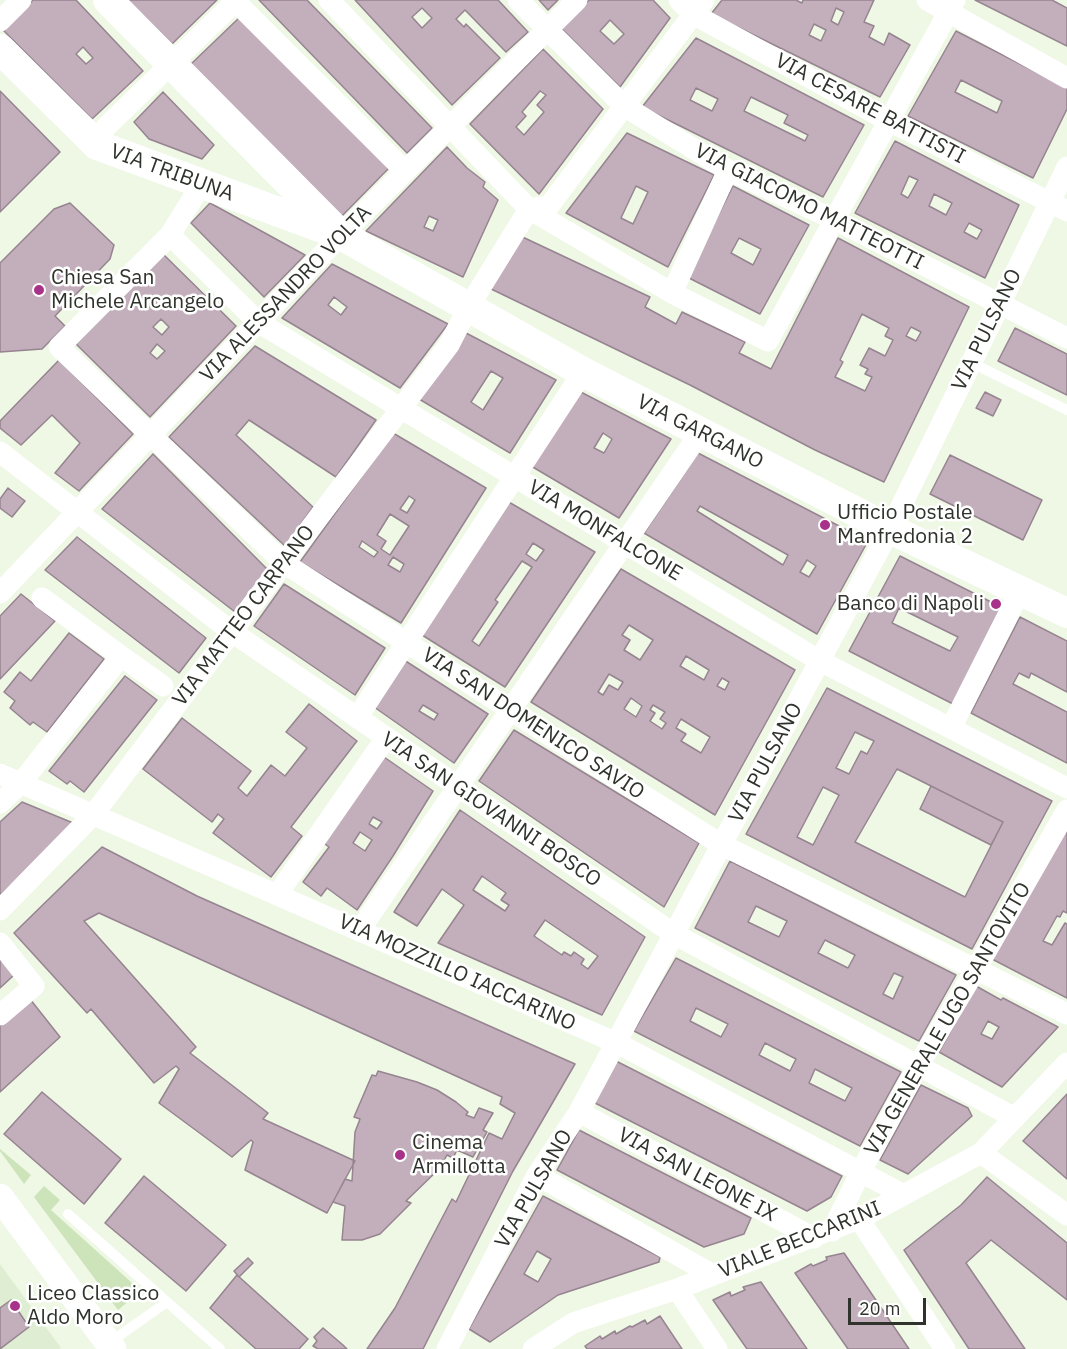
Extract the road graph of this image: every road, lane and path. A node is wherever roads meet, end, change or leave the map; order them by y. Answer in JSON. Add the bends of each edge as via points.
{"nodes":[{"id":1,"x":21,"y":0,"type":"edge"},
{"id":2,"x":108,"y":0,"type":"edge"},
{"id":3,"x":329,"y":0,"type":"edge"},
{"id":4,"x":518,"y":0,"type":"edge"},
{"id":5,"x":577,"y":0,"type":"edge"},
{"id":6,"x":927,"y":0,"type":"edge"},
{"id":7,"x":235,"y":1,"type":"edge"},
{"id":8,"x":692,"y":5,"type":"edge"},
{"id":9,"x":952,"y":6,"type":"edge"},
{"id":10,"x":0,"y":21,"type":"edge"},
{"id":11,"x":547,"y":30,"type":"junction"},
{"id":12,"x":0,"y":50,"type":"edge"},
{"id":13,"x":171,"y":64,"type":"junction"},
{"id":14,"x":1067,"y":78,"type":"edge"},
{"id":15,"x":624,"y":106,"type":"junction"},
{"id":16,"x":889,"y":121,"type":"junction"},
{"id":17,"x":106,"y":127,"type":"dead end"},
{"id":18,"x":450,"y":127,"type":"junction"},
{"id":19,"x":1067,"y":167,"type":"edge"},
{"id":20,"x":728,"y":170,"type":"junction"},
{"id":21,"x":405,"y":171,"type":"junction"},
{"id":22,"x":201,"y":184,"type":"junction"},
{"id":23,"x":1058,"y":207,"type":"edge"},
{"id":24,"x":529,"y":209,"type":"junction"},
{"id":25,"x":835,"y":220,"type":"junction"},
{"id":26,"x":170,"y":235,"type":"junction"},
{"id":27,"x":341,"y":235,"type":"junction"},
{"id":28,"x":672,"y":293,"type":"junction"},
{"id":29,"x":1000,"y":304,"type":"junction"},
{"id":30,"x":468,"y":308,"type":"junction"},
{"id":31,"x":258,"y":322,"type":"junction"},
{"id":32,"x":1067,"y":338,"type":"edge"},
{"id":33,"x":972,"y":363,"type":"junction"},
{"id":34,"x":582,"y":372,"type":"junction"},
{"id":35,"x":401,"y":409,"type":"junction"},
{"id":36,"x":1067,"y":410,"type":"edge"},
{"id":37,"x":700,"y":433,"type":"junction"},
{"id":38,"x":151,"y":435,"type":"junction"},
{"id":39,"x":0,"y":452,"type":"edge"},
{"id":40,"x":515,"y":477,"type":"junction"},
{"id":41,"x":77,"y":512,"type":"junction"},
{"id":42,"x":890,"y":529,"type":"junction"},
{"id":43,"x":624,"y":543,"type":"junction"},
{"id":44,"x":284,"y":563,"type":"junction"},
{"id":45,"x":1020,"y":591,"type":"junction"},
{"id":46,"x":0,"y":593,"type":"edge"},
{"id":47,"x":42,"y":598,"type":"dead end"},
{"id":48,"x":1067,"y":613,"type":"edge"},
{"id":49,"x":232,"y":632,"type":"junction"},
{"id":50,"x":407,"y":643,"type":"junction"},
{"id":51,"x":120,"y":656,"type":"junction"},
{"id":52,"x":820,"y":661,"type":"junction"},
{"id":53,"x":163,"y":686,"type":"dead end"},
{"id":54,"x":510,"y":709,"type":"junction"},
{"id":55,"x":357,"y":718,"type":"junction"},
{"id":56,"x":951,"y":728,"type":"junction"},
{"id":57,"x":386,"y":738,"type":"junction"},
{"id":58,"x":0,"y":774,"type":"edge"},
{"id":59,"x":21,"y":783,"type":"junction"},
{"id":60,"x":458,"y":787,"type":"junction"},
{"id":61,"x":1067,"y":788,"type":"edge"},
{"id":62,"x":0,"y":803,"type":"edge"},
{"id":63,"x":1067,"y":810,"type":"edge"},
{"id":64,"x":93,"y":815,"type":"junction"},
{"id":65,"x":722,"y":845,"type":"junction"},
{"id":66,"x":277,"y":895,"type":"junction"},
{"id":67,"x":0,"y":910,"type":"edge"},
{"id":68,"x":359,"y":931,"type":"junction"},
{"id":69,"x":674,"y":934,"type":"junction"},
{"id":70,"x":0,"y":943,"type":"edge"},
{"id":71,"x":976,"y":969,"type":"junction"},
{"id":72,"x":1067,"y":1014,"type":"edge"},
{"id":73,"x":0,"y":1015,"type":"edge"},
{"id":74,"x":617,"y":1043,"type":"junction"},
{"id":75,"x":1067,"y":1063,"type":"edge"},
{"id":76,"x":918,"y":1066,"type":"junction"},
{"id":77,"x":579,"y":1112,"type":"junction"},
{"id":78,"x":1015,"y":1118,"type":"junction"},
{"id":79,"x":981,"y":1153,"type":"junction"},
{"id":80,"x":861,"y":1172,"type":"junction"},
{"id":81,"x":537,"y":1175,"type":"junction"},
{"id":82,"x":904,"y":1195,"type":"junction"},
{"id":83,"x":0,"y":1197,"type":"edge"},
{"id":84,"x":68,"y":1214,"type":"dead end"},
{"id":85,"x":1067,"y":1215,"type":"edge"},
{"id":86,"x":859,"y":1219,"type":"junction"},
{"id":87,"x":823,"y":1234,"type":"junction"},
{"id":88,"x":713,"y":1275,"type":"junction"},
{"id":89,"x":677,"y":1289,"type":"junction"},
{"id":90,"x":167,"y":1302,"type":"junction"},
{"id":91,"x":111,"y":1346,"type":"edge"},
{"id":92,"x":220,"y":1349,"type":"edge"},
{"id":93,"x":447,"y":1349,"type":"edge"},
{"id":94,"x":533,"y":1349,"type":"edge"},
{"id":95,"x":717,"y":1349,"type":"edge"},
{"id":96,"x":945,"y":1349,"type":"edge"}],
"edges":[{"from":1,"to":10,"type":"street"},
{"from":2,"to":13,"type":"main road"},
{"from":3,"to":18,"type":"street"},
{"from":4,"to":11,"type":"street","name":"VIA GIACOMO MATTEOTTI"},
{"from":5,"to":11,"type":"street","name":"VIA ALESSANDRO VOLTA"},
{"from":6,"to":9,"type":"street"},
{"from":7,"to":13,"type":"street"},
{"from":7,"to":21,"type":"street"},
{"from":8,"to":15,"type":"street"},
{"from":8,"to":16,"type":"street","name":"VIA CESARE BATTISTI"},
{"from":9,"to":14,"type":"street"},
{"from":9,"to":16,"type":"street"},
{"from":11,"to":15,"type":"street","name":"VIA GIACOMO MATTEOTTI"},
{"from":11,"to":18,"type":"street","name":"VIA ALESSANDRO VOLTA"},
{"from":12,"to":22,"type":"main road","name":"VIA TRIBUNA","via":[[97,146]]},
{"from":13,"to":17,"type":"street"},
{"from":13,"to":27,"type":"main road"},
{"from":15,"to":20,"type":"street","name":"VIA GIACOMO MATTEOTTI"},
{"from":15,"to":24,"type":"street","via":[[549,206]]},
{"from":16,"to":23,"type":"street","name":"VIA CESARE BATTISTI"},
{"from":16,"to":25,"type":"street"},
{"from":18,"to":21,"type":"street","name":"VIA ALESSANDRO VOLTA"},
{"from":18,"to":24,"type":"street"},
{"from":19,"to":23,"type":"street","name":"VIA PULSANO"},
{"from":20,"to":25,"type":"street","name":"VIA GIACOMO MATTEOTTI"},
{"from":20,"to":28,"type":"street"},
{"from":21,"to":27,"type":"street","name":"VIA ALESSANDRO VOLTA"},
{"from":22,"to":26,"type":"street"},
{"from":22,"to":27,"type":"main road","name":"VIA TRIBUNA"},
{"from":23,"to":29,"type":"street","name":"VIA PULSANO"},
{"from":24,"to":28,"type":"street"},
{"from":24,"to":30,"type":"street","name":"VIA MATTEO CARPANO"},
{"from":25,"to":28,"type":"street","via":[[768,341]]},
{"from":25,"to":29,"type":"street","name":"VIA GIACOMO MATTEOTTI"},
{"from":26,"to":31,"type":"street","name":"VIA MONFALCONE"},
{"from":26,"to":38,"type":"street","name":"VIA SAN DOMENICO SAVIO","via":[[59,347]]},
{"from":27,"to":30,"type":"main road","name":"VIA GARGANO"},
{"from":27,"to":31,"type":"street","name":"VIA ALESSANDRO VOLTA"},
{"from":29,"to":32,"type":"street","name":"VIA GIACOMO MATTEOTTI"},
{"from":29,"to":33,"type":"street","name":"VIA PULSANO"},
{"from":30,"to":34,"type":"main road","name":"VIA GARGANO"},
{"from":30,"to":35,"type":"street","name":"VIA MATTEO CARPANO","via":[[449,345]]},
{"from":31,"to":35,"type":"street","name":"VIA MONFALCONE"},
{"from":31,"to":38,"type":"street","name":"VIA ALESSANDRO VOLTA"},
{"from":33,"to":36,"type":"lane"},
{"from":33,"to":42,"type":"street","name":"VIA PULSANO"},
{"from":34,"to":37,"type":"main road","name":"VIA GARGANO"},
{"from":34,"to":40,"type":"street"},
{"from":35,"to":40,"type":"street","name":"VIA MONFALCONE"},
{"from":35,"to":44,"type":"street","name":"VIA MATTEO CARPANO"},
{"from":37,"to":42,"type":"main road","name":"VIA GARGANO"},
{"from":37,"to":43,"type":"street"},
{"from":38,"to":41,"type":"street","name":"VIA ALESSANDRO VOLTA"},
{"from":38,"to":44,"type":"street","name":"VIA SAN DOMENICO SAVIO"},
{"from":39,"to":41,"type":"street","name":"VIA SAN GIOVANNI BOSCO"},
{"from":40,"to":43,"type":"street","name":"VIA MONFALCONE"},
{"from":40,"to":50,"type":"street"},
{"from":41,"to":46,"type":"street","name":"VIA ALESSANDRO VOLTA"},
{"from":41,"to":49,"type":"street","name":"VIA SAN GIOVANNI BOSCO"},
{"from":42,"to":45,"type":"main road","name":"VIA GARGANO"},
{"from":42,"to":52,"type":"street","name":"VIA PULSANO"},
{"from":43,"to":52,"type":"street","name":"VIA MONFALCONE"},
{"from":43,"to":54,"type":"street"},
{"from":44,"to":49,"type":"street","name":"VIA MATTEO CARPANO"},
{"from":44,"to":50,"type":"street","name":"VIA SAN DOMENICO SAVIO"},
{"from":45,"to":48,"type":"main road","name":"VIA GARGANO"},
{"from":45,"to":56,"type":"street"},
{"from":47,"to":51,"type":"street"},
{"from":49,"to":55,"type":"street","name":"VIA SAN GIOVANNI BOSCO"},
{"from":49,"to":64,"type":"street","name":"VIA MATTEO CARPANO"},
{"from":50,"to":54,"type":"street","name":"VIA SAN DOMENICO SAVIO"},
{"from":50,"to":55,"type":"street"},
{"from":51,"to":53,"type":"street"},
{"from":51,"to":59,"type":"street"},
{"from":52,"to":56,"type":"street","name":"VIA MONFALCONE"},
{"from":52,"to":65,"type":"street","name":"VIA PULSANO"},
{"from":54,"to":60,"type":"street"},
{"from":54,"to":65,"type":"street","name":"VIA SAN DOMENICO SAVIO"},
{"from":55,"to":57,"type":"street","name":"VIA SAN GIOVANNI BOSCO"},
{"from":56,"to":61,"type":"street","name":"VIA MONFALCONE"},
{"from":57,"to":60,"type":"street","name":"VIA SAN GIOVANNI BOSCO"},
{"from":57,"to":66,"type":"street"},
{"from":58,"to":59,"type":"street","name":"VIA MOZZILLO IACCARINO"},
{"from":59,"to":62,"type":"street"},
{"from":59,"to":64,"type":"street","name":"VIA MOZZILLO IACCARINO"},
{"from":60,"to":68,"type":"street"},
{"from":60,"to":69,"type":"street","name":"VIA SAN GIOVANNI BOSCO"},
{"from":63,"to":71,"type":"street","name":"VIA GENERALE UGO SANTOVITO"},
{"from":64,"to":66,"type":"street","name":"VIA MOZZILLO IACCARINO"},
{"from":64,"to":67,"type":"street","name":"VIA MATTEO CARPANO"},
{"from":65,"to":69,"type":"street","name":"VIA PULSANO"},
{"from":65,"to":71,"type":"street","name":"VIA SAN DOMENICO SAVIO"},
{"from":66,"to":68,"type":"street","name":"VIA MOZZILLO IACCARINO"},
{"from":68,"to":74,"type":"street","name":"VIA MOZZILLO IACCARINO"},
{"from":69,"to":74,"type":"street","name":"VIA PULSANO"},
{"from":69,"to":76,"type":"street","name":"VIA SAN GIOVANNI BOSCO"},
{"from":70,"to":73,"type":"street","via":[[34,986]]},
{"from":71,"to":72,"type":"street","name":"VIA SAN DOMENICO SAVIO"},
{"from":71,"to":76,"type":"street","name":"VIA GENERALE UGO SANTOVITO"},
{"from":74,"to":77,"type":"street","name":"VIA PULSANO"},
{"from":74,"to":80,"type":"street","name":"VIA MOZZILLO IACCARINO"},
{"from":75,"to":78,"type":"street","name":"VIALE BECCARINI"},
{"from":76,"to":78,"type":"street","name":"VIA SAN GIOVANNI BOSCO"},
{"from":76,"to":80,"type":"street","name":"VIA GENERALE UGO SANTOVITO"},
{"from":77,"to":81,"type":"street","name":"VIA PULSANO"},
{"from":77,"to":87,"type":"street","name":"VIA SAN LEONE IX"},
{"from":78,"to":79,"type":"street","name":"VIALE BECCARINI"},
{"from":79,"to":82,"type":"street","name":"VIALE BECCARINI"},
{"from":79,"to":85,"type":"street"},
{"from":80,"to":82,"type":"street","name":"VIA MOZZILLO IACCARINO"},
{"from":80,"to":87,"type":"street","name":"VIA GENERALE UGO SANTOVITO"},
{"from":81,"to":88,"type":"street"},
{"from":81,"to":93,"type":"street","name":"VIA PULSANO"},
{"from":82,"to":86,"type":"street","name":"VIALE BECCARINI"},
{"from":83,"to":91,"type":"street"},
{"from":84,"to":90,"type":"lane"},
{"from":86,"to":87,"type":"street","name":"VIALE BECCARINI"},
{"from":86,"to":96,"type":"street"},
{"from":87,"to":88,"type":"street","name":"VIALE BECCARINI"},
{"from":88,"to":89,"type":"street","name":"VIALE BECCARINI"},
{"from":89,"to":94,"type":"street","name":"VIALE BECCARINI","via":[[573,1323]]},
{"from":89,"to":95,"type":"street"},
{"from":90,"to":91,"type":"lane"},
{"from":90,"to":92,"type":"lane"}]}
